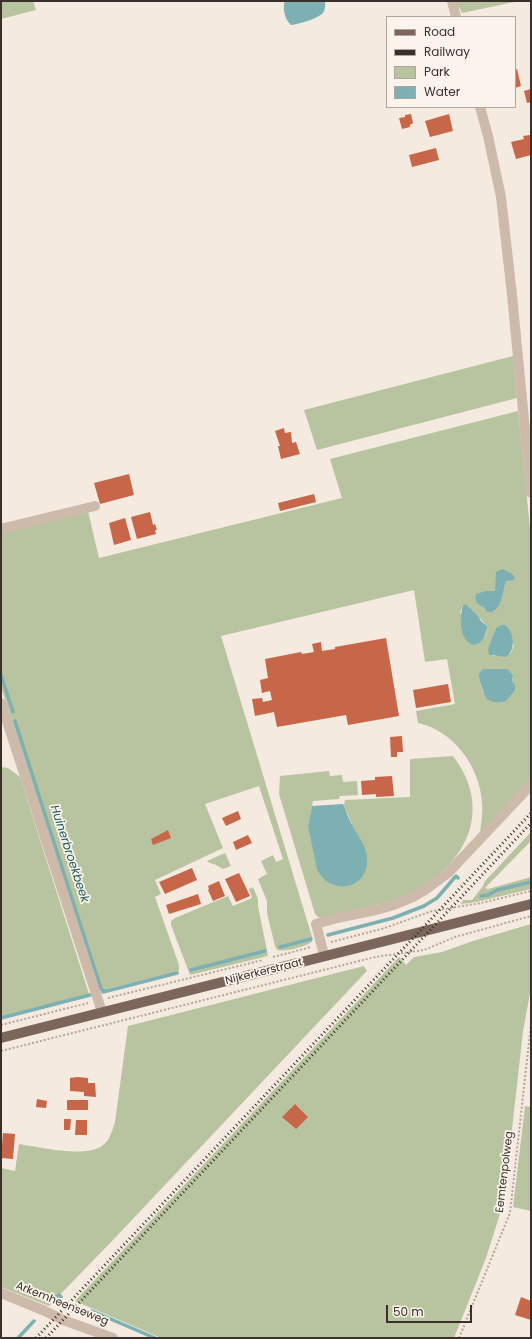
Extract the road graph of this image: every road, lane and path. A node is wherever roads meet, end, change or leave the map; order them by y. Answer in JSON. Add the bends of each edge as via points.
{"nodes":[{"id":1,"x":452,"y":1,"type":"edge"},
{"id":2,"x":456,"y":16,"type":"edge"},
{"id":3,"x":480,"y":108,"type":"edge"},
{"id":4,"x":531,"y":493,"type":"edge"},
{"id":5,"x":95,"y":506,"type":"dead end"},
{"id":6,"x":1,"y":529,"type":"edge"},
{"id":7,"x":1,"y":703,"type":"edge"},
{"id":8,"x":531,"y":785,"type":"edge"},
{"id":9,"x":531,"y":891,"type":"edge"},
{"id":10,"x":531,"y":904,"type":"edge"},
{"id":11,"x":531,"y":916,"type":"edge"},
{"id":12,"x":322,"y":944,"type":"junction"},
{"id":13,"x":324,"y":955,"type":"junction"},
{"id":14,"x":98,"y":1001,"type":"junction"},
{"id":15,"x":102,"y":1012,"type":"junction"},
{"id":16,"x":531,"y":1024,"type":"edge"},
{"id":17,"x":1,"y":1025,"type":"edge"},
{"id":18,"x":1,"y":1038,"type":"edge"},
{"id":19,"x":1,"y":1051,"type":"edge"},
{"id":20,"x":1,"y":1293,"type":"edge"},
{"id":21,"x":113,"y":1338,"type":"edge"},
{"id":22,"x":459,"y":1338,"type":"edge"}],
"edges":[{"from":1,"to":2,"type":"street"},
{"from":3,"to":4,"type":"street","via":[[501,197]]},
{"from":5,"to":6,"type":"street"},
{"from":7,"to":14,"type":"street"},
{"from":8,"to":12,"type":"street","via":[[437,882],[394,905],[316,924]]},
{"from":9,"to":12,"type":"path","name":"Nijkerkerstraat","via":[[432,911],[385,928]]},
{"from":10,"to":13,"type":"main road","name":"Nijkerkerstraat"},
{"from":11,"to":19,"type":"path","name":"Nijkerkerstraat","via":[[455,937],[424,950],[375,957]]},
{"from":12,"to":13,"type":"street"},
{"from":12,"to":14,"type":"path","name":"Nijkerkerstraat"},
{"from":13,"to":15,"type":"main road","name":"Nijkerkerstraat"},
{"from":14,"to":15,"type":"street"},
{"from":14,"to":17,"type":"path","name":"Nijkerkerstraat"},
{"from":15,"to":18,"type":"main road","name":"Nijkerkerstraat"},
{"from":16,"to":22,"type":"path","name":"Eemtenpolweg","via":[[510,1213]]},
{"from":20,"to":21,"type":"street","name":"Arkemheenseweg"}]}
